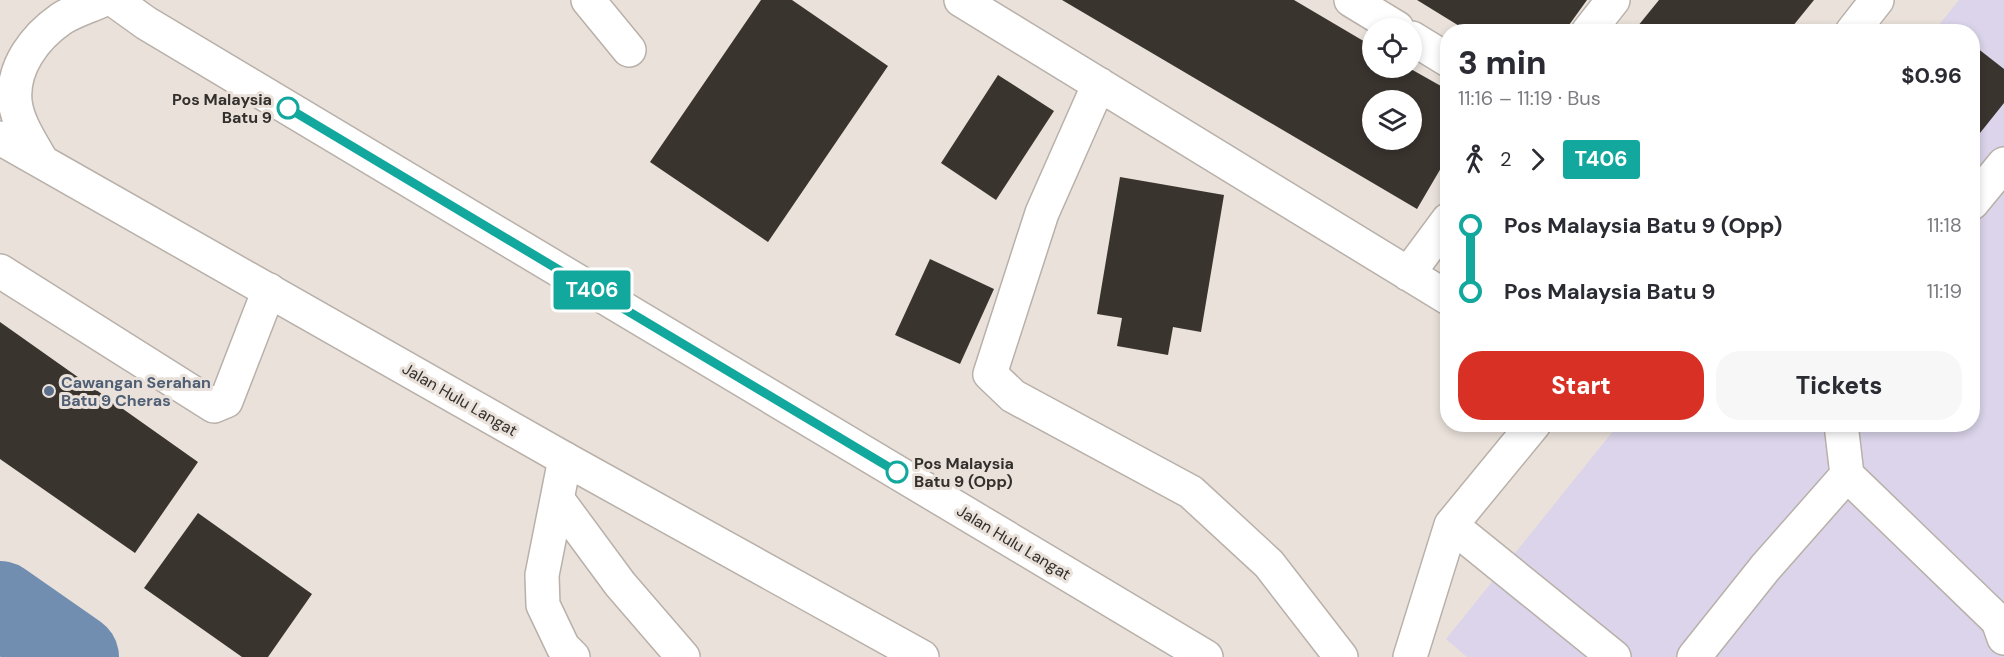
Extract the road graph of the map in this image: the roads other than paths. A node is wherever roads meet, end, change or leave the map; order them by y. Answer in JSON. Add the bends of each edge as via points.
{"nodes":[{"id":1,"x":104,"y":0,"type":"edge"},
{"id":2,"x":114,"y":0,"type":"edge"},
{"id":3,"x":588,"y":0,"type":"edge"},
{"id":4,"x":960,"y":0,"type":"edge"},
{"id":5,"x":1351,"y":0,"type":"edge"},
{"id":6,"x":1613,"y":0,"type":"edge"},
{"id":7,"x":1877,"y":0,"type":"edge"},
{"id":8,"x":147,"y":11,"type":"edge"},
{"id":9,"x":1381,"y":18,"type":"edge"},
{"id":10,"x":1594,"y":24,"type":"edge"},
{"id":11,"x":1858,"y":24,"type":"edge"},
{"id":12,"x":1422,"y":44,"type":"edge"},
{"id":13,"x":629,"y":50,"type":"dead end"},
{"id":14,"x":1440,"y":55,"type":"edge"},
{"id":15,"x":1099,"y":84,"type":"junction"},
{"id":16,"x":0,"y":138,"type":"edge"},
{"id":17,"x":41,"y":160,"type":"junction"},
{"id":18,"x":2004,"y":164,"type":"edge"},
{"id":19,"x":1980,"y":193,"type":"edge"},
{"id":20,"x":1440,"y":231,"type":"edge"},
{"id":21,"x":0,"y":272,"type":"edge"},
{"id":22,"x":1408,"y":274,"type":"junction"},
{"id":23,"x":269,"y":290,"type":"junction"},
{"id":24,"x":1440,"y":293,"type":"edge"},
{"id":25,"x":1528,"y":432,"type":"edge"},
{"id":26,"x":1842,"y":432,"type":"edge"},
{"id":27,"x":565,"y":459,"type":"junction"},
{"id":28,"x":1847,"y":475,"type":"junction"},
{"id":29,"x":558,"y":500,"type":"junction"},
{"id":30,"x":1451,"y":525,"type":"junction"},
{"id":31,"x":2004,"y":638,"type":"edge"},
{"id":32,"x":573,"y":657,"type":"edge"},
{"id":33,"x":683,"y":657,"type":"edge"},
{"id":34,"x":922,"y":657,"type":"edge"},
{"id":35,"x":1206,"y":657,"type":"edge"},
{"id":36,"x":1341,"y":657,"type":"edge"},
{"id":37,"x":1410,"y":657,"type":"edge"},
{"id":38,"x":1614,"y":657,"type":"edge"},
{"id":39,"x":1694,"y":657,"type":"edge"}],
"edges":[{"from":1,"to":17,"type":"main road","via":[[62,18],[36,40],[18,70],[15,100],[22,124]]},
{"from":2,"to":8,"type":"main road","name":"Jalan Hulu Langat"},
{"from":3,"to":13,"type":"main road"},
{"from":4,"to":15,"type":"main road"},
{"from":5,"to":9,"type":"main road"},
{"from":6,"to":10,"type":"main road"},
{"from":7,"to":11,"type":"main road"},
{"from":8,"to":35,"type":"main road","name":"Jalan Hulu Langat"},
{"from":12,"to":14,"type":"main road"},
{"from":15,"to":22,"type":"main road"},
{"from":15,"to":36,"type":"main road","via":[[1042,213],[990,374],[1013,396],[1191,492],[1269,564]]},
{"from":16,"to":17,"type":"main road","name":"Jalan Hulu Langat"},
{"from":17,"to":23,"type":"main road","name":"Jalan Hulu Langat"},
{"from":18,"to":19,"type":"main road"},
{"from":20,"to":22,"type":"main road"},
{"from":21,"to":23,"type":"main road","via":[[214,406],[226,401]]},
{"from":22,"to":24,"type":"main road"},
{"from":23,"to":27,"type":"main road","name":"Jalan Hulu Langat"},
{"from":25,"to":30,"type":"main road"},
{"from":26,"to":28,"type":"main road"},
{"from":27,"to":29,"type":"main road"},
{"from":27,"to":34,"type":"main road","name":"Jalan Hulu Langat"},
{"from":28,"to":31,"type":"main road","via":[[1998,621]]},
{"from":28,"to":39,"type":"main road"},
{"from":29,"to":32,"type":"main road","via":[[542,575],[543,605],[563,647]]},
{"from":29,"to":33,"type":"main road","via":[[620,584]]},
{"from":30,"to":37,"type":"main road"},
{"from":30,"to":38,"type":"main road"}]}
